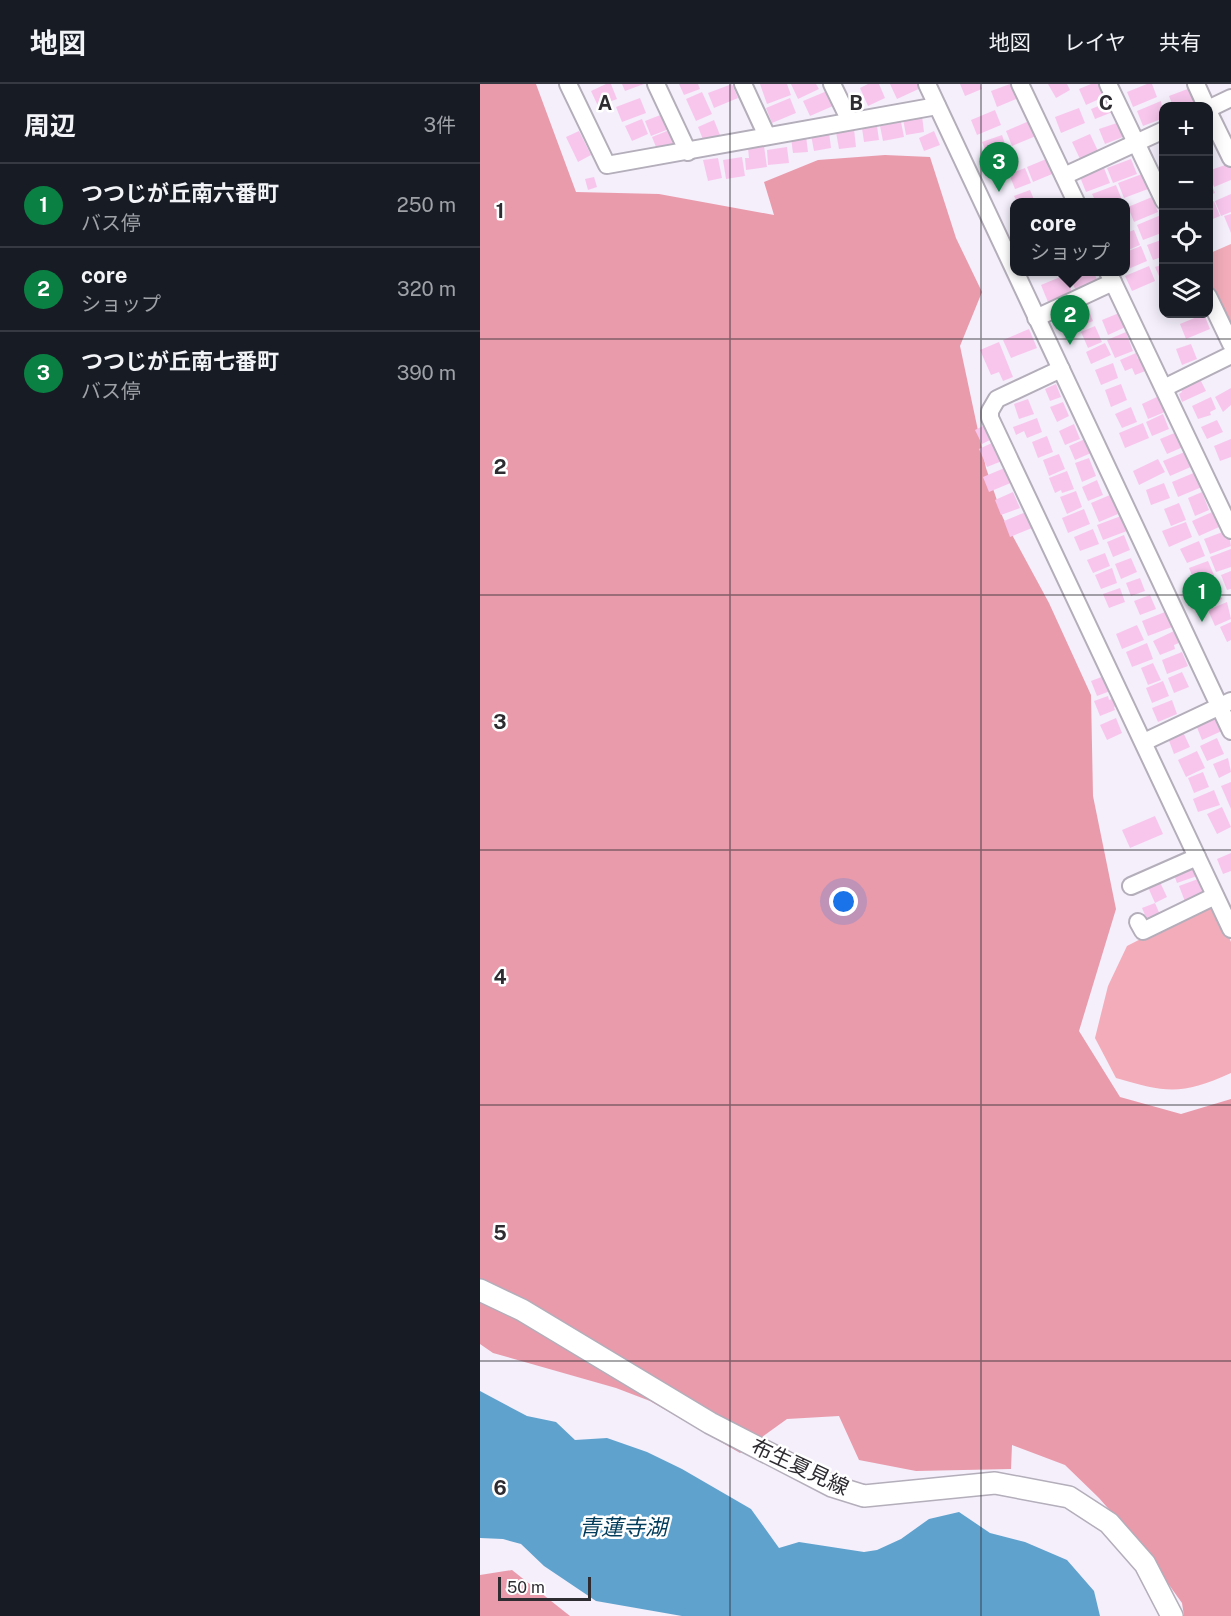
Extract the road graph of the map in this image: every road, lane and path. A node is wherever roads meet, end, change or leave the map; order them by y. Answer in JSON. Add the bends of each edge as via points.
{"nodes":[{"id":1,"x":568,"y":84,"type":"edge"},
{"id":2,"x":656,"y":84,"type":"edge"},
{"id":3,"x":743,"y":84,"type":"edge"},
{"id":4,"x":832,"y":84,"type":"edge"},
{"id":5,"x":927,"y":84,"type":"edge"},
{"id":6,"x":1020,"y":84,"type":"edge"},
{"id":7,"x":1108,"y":84,"type":"edge"},
{"id":8,"x":1196,"y":84,"type":"edge"},
{"id":9,"x":1231,"y":98,"type":"edge"},
{"id":10,"x":1205,"y":102,"type":"edge"},
{"id":11,"x":937,"y":106,"type":"junction"},
{"id":12,"x":1213,"y":107,"type":"edge"},
{"id":13,"x":1213,"y":120,"type":"edge"},
{"id":14,"x":850,"y":121,"type":"junction"},
{"id":15,"x":1159,"y":132,"type":"edge"},
{"id":16,"x":767,"y":136,"type":"junction"},
{"id":17,"x":1136,"y":143,"type":"junction"},
{"id":18,"x":688,"y":152,"type":"junction"},
{"id":19,"x":1231,"y":158,"type":"edge"},
{"id":20,"x":1064,"y":176,"type":"junction"},
{"id":21,"x":1159,"y":191,"type":"edge"},
{"id":22,"x":1074,"y":198,"type":"edge"},
{"id":23,"x":1010,"y":262,"type":"edge"},
{"id":24,"x":1016,"y":276,"type":"edge"},
{"id":25,"x":1111,"y":277,"type":"edge"},
{"id":26,"x":1213,"y":305,"type":"edge"},
{"id":27,"x":1036,"y":318,"type":"junction"},
{"id":28,"x":1231,"y":344,"type":"edge"},
{"id":29,"x":1231,"y":355,"type":"edge"},
{"id":30,"x":1061,"y":369,"type":"junction"},
{"id":31,"x":1164,"y":388,"type":"junction"},
{"id":32,"x":1231,"y":530,"type":"edge"},
{"id":33,"x":1225,"y":703,"type":"edge"},
{"id":34,"x":1231,"y":731,"type":"edge"},
{"id":35,"x":1144,"y":742,"type":"junction"},
{"id":36,"x":1197,"y":857,"type":"junction"},
{"id":37,"x":1131,"y":886,"type":"dead end"},
{"id":38,"x":1215,"y":896,"type":"junction"},
{"id":39,"x":1138,"y":922,"type":"dead end"},
{"id":40,"x":1231,"y":929,"type":"edge"},
{"id":41,"x":480,"y":1290,"type":"edge"},
{"id":42,"x":1172,"y":1616,"type":"edge"}],
"edges":[{"from":1,"to":18,"type":"street","via":[[607,165]]},
{"from":2,"to":18,"type":"street"},
{"from":3,"to":16,"type":"street"},
{"from":4,"to":14,"type":"street"},
{"from":5,"to":11,"type":"street"},
{"from":6,"to":20,"type":"street"},
{"from":7,"to":17,"type":"street"},
{"from":8,"to":10,"type":"street"},
{"from":9,"to":12,"type":"street"},
{"from":11,"to":14,"type":"street"},
{"from":11,"to":23,"type":"street"},
{"from":13,"to":19,"type":"street"},
{"from":14,"to":16,"type":"street"},
{"from":15,"to":17,"type":"street"},
{"from":16,"to":18,"type":"street"},
{"from":17,"to":20,"type":"street"},
{"from":17,"to":21,"type":"street"},
{"from":20,"to":22,"type":"street"},
{"from":24,"to":27,"type":"street"},
{"from":25,"to":27,"type":"street"},
{"from":25,"to":31,"type":"street"},
{"from":26,"to":28,"type":"street"},
{"from":27,"to":30,"type":"street"},
{"from":29,"to":31,"type":"street"},
{"from":30,"to":33,"type":"street"},
{"from":30,"to":35,"type":"street","via":[[997,399],[990,418]]},
{"from":31,"to":32,"type":"street"},
{"from":33,"to":34,"type":"street"},
{"from":33,"to":35,"type":"street"},
{"from":35,"to":36,"type":"street"},
{"from":36,"to":37,"type":"street"},
{"from":36,"to":38,"type":"street"},
{"from":38,"to":39,"type":"street","via":[[1143,932]]},
{"from":38,"to":40,"type":"street"},
{"from":41,"to":42,"type":"main road","name":"布生夏見線","via":[[522,1310],[710,1423],[832,1486],[864,1496],[995,1483],[1069,1497],[1109,1523],[1145,1564]]}]}
